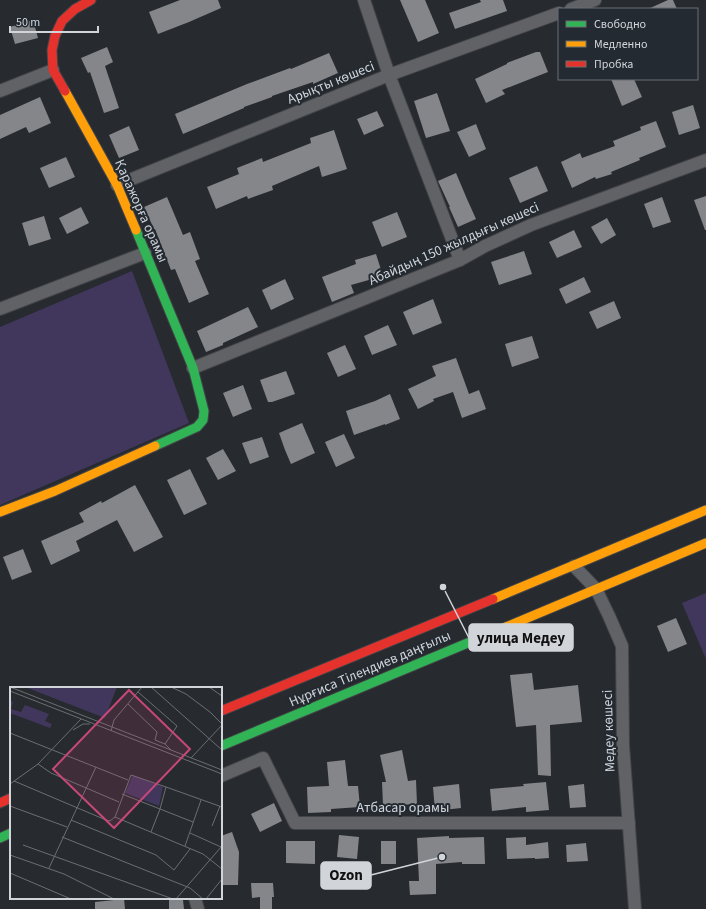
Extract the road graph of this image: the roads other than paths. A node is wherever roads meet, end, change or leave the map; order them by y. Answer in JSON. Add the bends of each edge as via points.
{"nodes":[{"id":1,"x":91,"y":0,"type":"edge"},
{"id":2,"x":364,"y":0,"type":"edge"},
{"id":3,"x":595,"y":0,"type":"edge"},
{"id":4,"x":574,"y":8,"type":"edge"},
{"id":5,"x":558,"y":13,"type":"edge"},
{"id":6,"x":53,"y":70,"type":"junction"},
{"id":7,"x":389,"y":75,"type":"junction"},
{"id":8,"x":0,"y":91,"type":"edge"},
{"id":9,"x":706,"y":160,"type":"edge"},
{"id":10,"x":117,"y":185,"type":"junction"},
{"id":11,"x":145,"y":253,"type":"junction"},
{"id":12,"x":460,"y":260,"type":"junction"},
{"id":13,"x":0,"y":309,"type":"edge"},
{"id":14,"x":193,"y":368,"type":"junction"},
{"id":15,"x":706,"y":510,"type":"edge"},
{"id":16,"x":0,"y":512,"type":"edge"},
{"id":17,"x":706,"y":543,"type":"edge"},
{"id":18,"x":574,"y":566,"type":"junction"},
{"id":19,"x":596,"y":589,"type":"junction"},
{"id":20,"x":222,"y":711,"type":"edge"},
{"id":21,"x":222,"y":746,"type":"edge"},
{"id":22,"x":222,"y":776,"type":"edge"},
{"id":23,"x":10,"y":798,"type":"edge"},
{"id":24,"x":0,"y":803,"type":"edge"},
{"id":25,"x":628,"y":823,"type":"junction"},
{"id":26,"x":10,"y":833,"type":"edge"},
{"id":27,"x":0,"y":838,"type":"edge"},
{"id":28,"x":195,"y":899,"type":"edge"},
{"id":29,"x":198,"y":909,"type":"edge"},
{"id":30,"x":635,"y":909,"type":"edge"}],
"edges":[{"from":1,"to":6,"type":"main road","via":[[74,9],[62,21],[52,50]]},
{"from":2,"to":7,"type":"street"},
{"from":3,"to":4,"type":"street"},
{"from":5,"to":7,"type":"street","name":"Арықты көшесі"},
{"from":6,"to":8,"type":"street"},
{"from":6,"to":10,"type":"main road","name":"Қаражорға орамы"},
{"from":7,"to":10,"type":"street","name":"Арықты көшесі"},
{"from":7,"to":12,"type":"street"},
{"from":9,"to":12,"type":"street","name":"Абайдың 150 жылдығы көшесі","via":[[531,225]]},
{"from":10,"to":11,"type":"main road","name":"Қаражорға орамы"},
{"from":11,"to":13,"type":"street"},
{"from":11,"to":14,"type":"main road","name":"Қаражорға орамы"},
{"from":12,"to":14,"type":"street","name":"Абайдың 150 жылдығы көшесі"},
{"from":14,"to":16,"type":"main road","name":"Қаражорға орамы","via":[[204,411],[204,418],[197,427],[55,491]]},
{"from":15,"to":18,"type":"main road","name":"Нұрғиса Тілендиев даңғылы"},
{"from":17,"to":19,"type":"main road","name":"Нұрғиса Тілендиев даңғылы"},
{"from":18,"to":19,"type":"street","name":"Медеу көшесі"},
{"from":18,"to":20,"type":"main road","name":"Нұрғиса Тілендиев даңғылы"},
{"from":19,"to":21,"type":"main road","name":"Нұрғиса Тілендиев даңғылы"},
{"from":19,"to":25,"type":"street","name":"Медеу көшесі","via":[[622,646],[623,745]]},
{"from":22,"to":25,"type":"street","name":"Атбасар орамы","via":[[263,758],[295,823]]},
{"from":23,"to":24,"type":"main road"},
{"from":25,"to":30,"type":"street","name":"Медеу көшесі"},
{"from":26,"to":27,"type":"main road"},
{"from":28,"to":29,"type":"street"}]}
